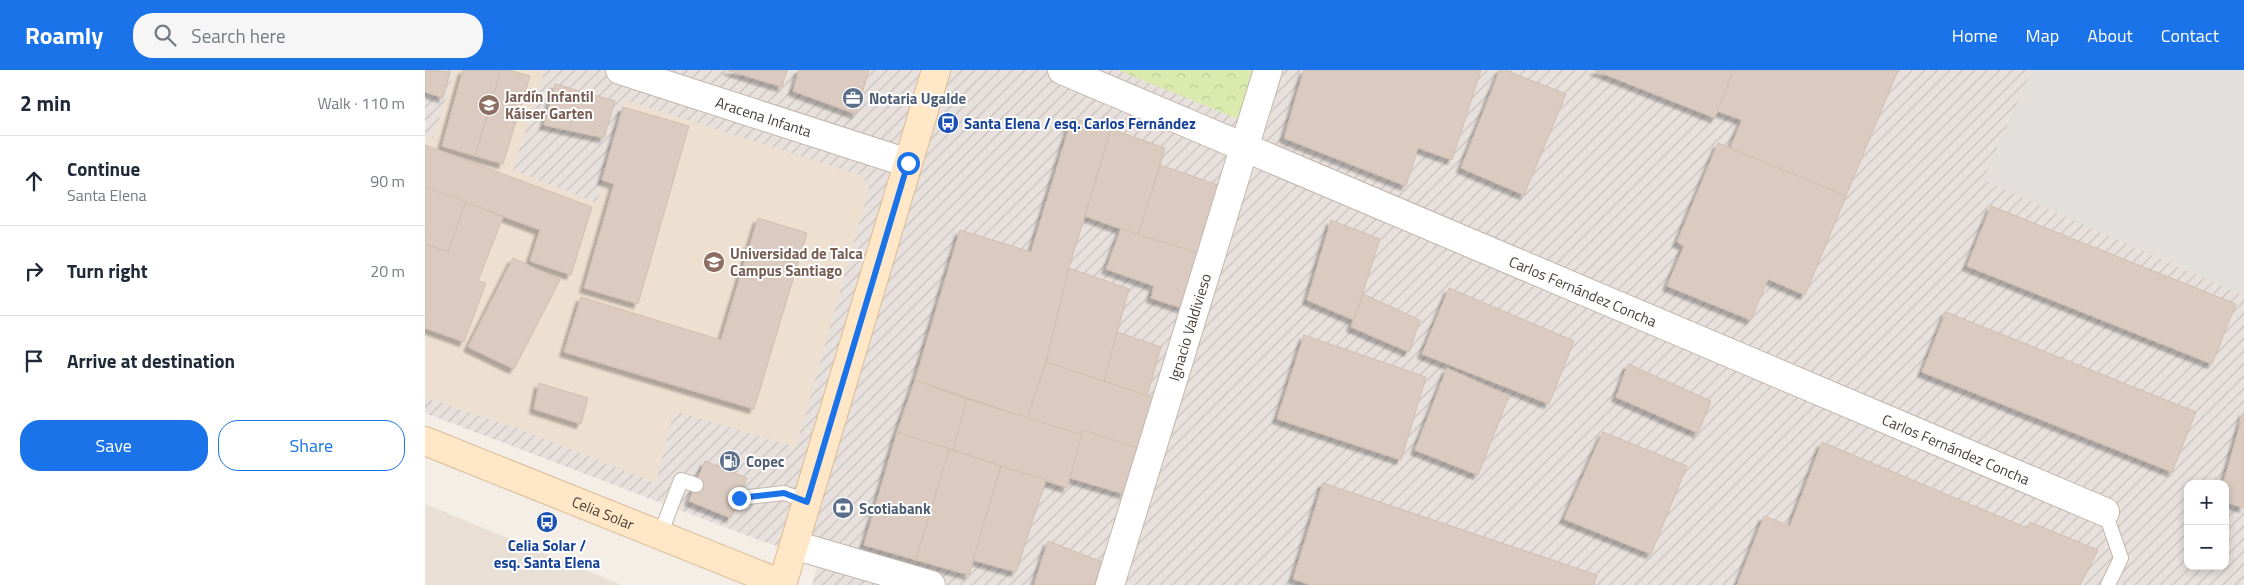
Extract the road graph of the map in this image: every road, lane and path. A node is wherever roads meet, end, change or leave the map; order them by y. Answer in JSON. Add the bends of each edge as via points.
{"nodes":[{"id":1,"x":620,"y":70,"type":"edge"},
{"id":2,"x":936,"y":70,"type":"edge"},
{"id":3,"x":1062,"y":70,"type":"edge"},
{"id":4,"x":1268,"y":70,"type":"edge"},
{"id":5,"x":1245,"y":148,"type":"junction"},
{"id":6,"x":908,"y":163,"type":"junction"},
{"id":7,"x":425,"y":441,"type":"edge"},
{"id":8,"x":695,"y":485,"type":"dead end"},
{"id":9,"x":739,"y":498,"type":"dead end"},
{"id":10,"x":807,"y":502,"type":"junction"},
{"id":11,"x":2105,"y":512,"type":"joint"},
{"id":12,"x":660,"y":535,"type":"junction"},
{"id":13,"x":794,"y":545,"type":"junction"},
{"id":14,"x":782,"y":585,"type":"edge"},
{"id":15,"x":931,"y":585,"type":"edge"},
{"id":16,"x":1110,"y":585,"type":"edge"},
{"id":17,"x":2108,"y":585,"type":"edge"}],
"edges":[{"from":1,"to":6,"type":"street","name":"Aracena Infanta"},
{"from":2,"to":6,"type":"main road"},
{"from":3,"to":5,"type":"street","name":"Carlos Fernández Concha"},
{"from":4,"to":5,"type":"street","name":"Ignacio Valdivieso"},
{"from":5,"to":11,"type":"street","name":"Carlos Fernández Concha"},
{"from":5,"to":16,"type":"street","name":"Ignacio Valdivieso"},
{"from":6,"to":10,"type":"main road"},
{"from":7,"to":12,"type":"main road","name":"Celia Solar"},
{"from":8,"to":12,"type":"lane","via":[[681,480]]},
{"from":9,"to":10,"type":"lane","via":[[784,493]]},
{"from":10,"to":13,"type":"main road"},
{"from":11,"to":17,"type":"lane","via":[[2121,558]]},
{"from":12,"to":14,"type":"main road","name":"Celia Solar"},
{"from":13,"to":14,"type":"main road"},
{"from":13,"to":15,"type":"street"}]}
